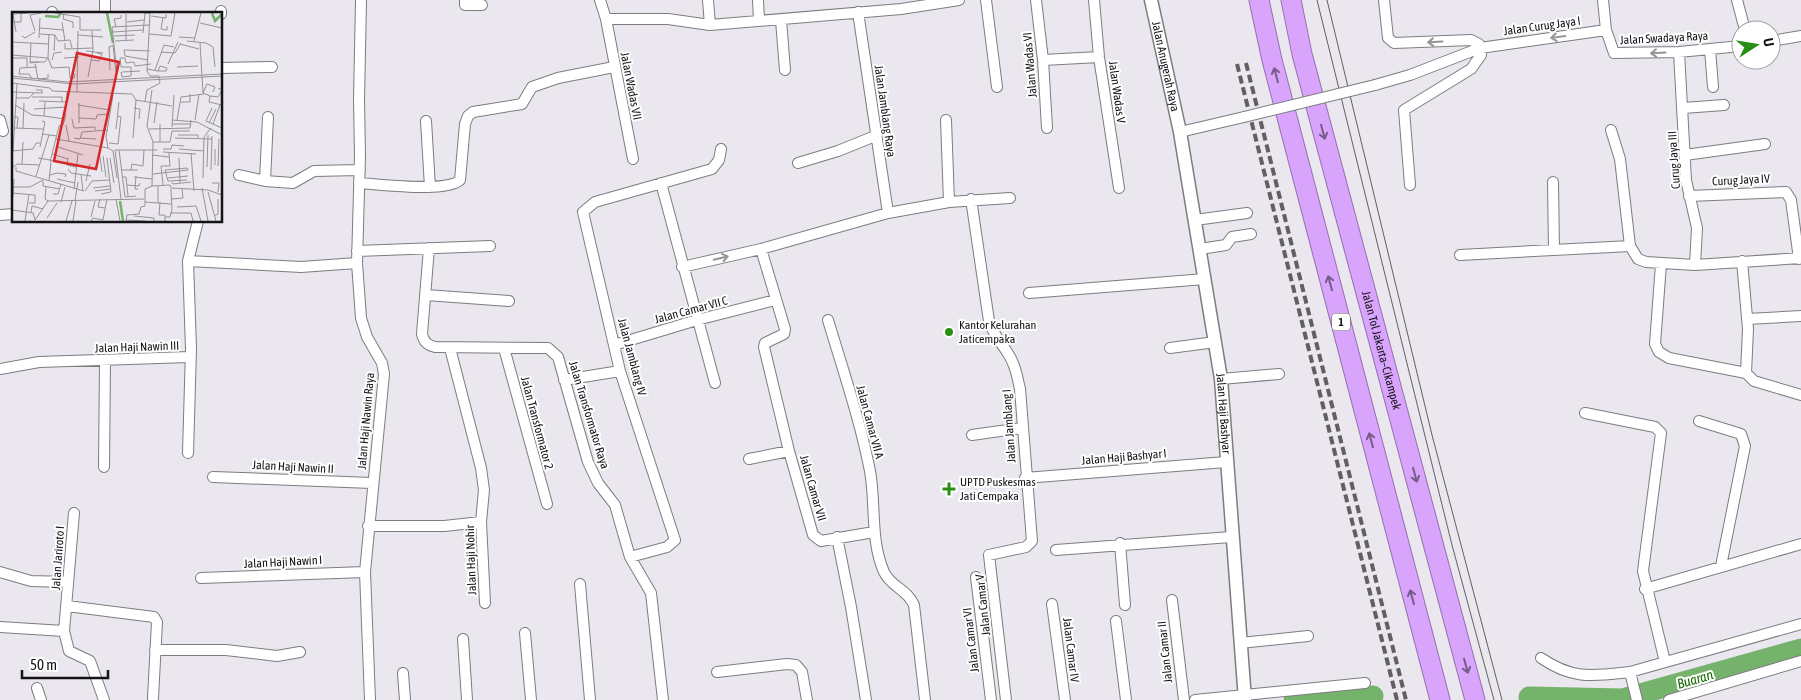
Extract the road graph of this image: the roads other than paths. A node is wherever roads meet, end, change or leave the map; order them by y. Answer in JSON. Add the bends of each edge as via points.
{"nodes":[{"id":1,"x":361,"y":0,"type":"edge"},
{"id":2,"x":465,"y":0,"type":"edge"},
{"id":3,"x":600,"y":0,"type":"edge"},
{"id":4,"x":708,"y":0,"type":"edge"},
{"id":5,"x":758,"y":0,"type":"edge"},
{"id":6,"x":958,"y":0,"type":"edge"},
{"id":7,"x":986,"y":0,"type":"edge"},
{"id":8,"x":1036,"y":0,"type":"edge"},
{"id":9,"x":1094,"y":0,"type":"edge"},
{"id":10,"x":1151,"y":0,"type":"edge"},
{"id":11,"x":1259,"y":0,"type":"edge"},
{"id":12,"x":1291,"y":0,"type":"edge"},
{"id":13,"x":1384,"y":0,"type":"edge"},
{"id":14,"x":1603,"y":0,"type":"edge"},
{"id":15,"x":1736,"y":0,"type":"edge"},
{"id":16,"x":482,"y":5,"type":"dead end"},
{"id":17,"x":900,"y":5,"type":"edge"},
{"id":18,"x":858,"y":12,"type":"junction"},
{"id":19,"x":606,"y":19,"type":"junction"},
{"id":20,"x":781,"y":20,"type":"junction"},
{"id":21,"x":1742,"y":20,"type":"edge"},
{"id":22,"x":759,"y":21,"type":"junction"},
{"id":23,"x":710,"y":26,"type":"junction"},
{"id":24,"x":1606,"y":30,"type":"junction"},
{"id":25,"x":1801,"y":36,"type":"edge"},
{"id":26,"x":1781,"y":39,"type":"edge"},
{"id":27,"x":1731,"y":47,"type":"edge"},
{"id":28,"x":1480,"y":48,"type":"junction"},
{"id":29,"x":1710,"y":49,"type":"junction"},
{"id":30,"x":1679,"y":52,"type":"junction"},
{"id":31,"x":1099,"y":57,"type":"junction"},
{"id":32,"x":1043,"y":60,"type":"junction"},
{"id":33,"x":272,"y":67,"type":"dead end"},
{"id":34,"x":614,"y":67,"type":"junction"},
{"id":35,"x":222,"y":68,"type":"edge"},
{"id":36,"x":785,"y":70,"type":"dead end"},
{"id":37,"x":997,"y":87,"type":"dead end"},
{"id":38,"x":1713,"y":87,"type":"dead end"},
{"id":39,"x":1724,"y":105,"type":"dead end"},
{"id":40,"x":1683,"y":108,"type":"junction"},
{"id":41,"x":268,"y":117,"type":"dead end"},
{"id":42,"x":0,"y":120,"type":"edge"},
{"id":43,"x":946,"y":120,"type":"dead end"},
{"id":44,"x":426,"y":121,"type":"dead end"},
{"id":45,"x":1047,"y":128,"type":"dead end"},
{"id":46,"x":1611,"y":130,"type":"dead end"},
{"id":47,"x":3,"y":131,"type":"dead end"},
{"id":48,"x":1180,"y":132,"type":"junction"},
{"id":49,"x":876,"y":136,"type":"junction"},
{"id":50,"x":1765,"y":144,"type":"dead end"},
{"id":51,"x":721,"y":149,"type":"dead end"},
{"id":52,"x":1685,"y":155,"type":"junction"},
{"id":53,"x":633,"y":159,"type":"dead end"},
{"id":54,"x":798,"y":162,"type":"dead end"},
{"id":55,"x":360,"y":170,"type":"junction"},
{"id":56,"x":239,"y":175,"type":"dead end"},
{"id":57,"x":265,"y":181,"type":"junction"},
{"id":58,"x":1553,"y":182,"type":"dead end"},
{"id":59,"x":359,"y":183,"type":"junction"},
{"id":60,"x":660,"y":183,"type":"junction"},
{"id":61,"x":1410,"y":185,"type":"dead end"},
{"id":62,"x":430,"y":188,"type":"junction"},
{"id":63,"x":1119,"y":188,"type":"dead end"},
{"id":64,"x":1689,"y":196,"type":"junction"},
{"id":65,"x":1010,"y":198,"type":"dead end"},
{"id":66,"x":971,"y":199,"type":"junction"},
{"id":67,"x":948,"y":202,"type":"junction"},
{"id":68,"x":888,"y":213,"type":"junction"},
{"id":69,"x":1247,"y":213,"type":"dead end"},
{"id":70,"x":1195,"y":220,"type":"junction"},
{"id":71,"x":198,"y":222,"type":"edge"},
{"id":72,"x":1251,"y":234,"type":"dead end"},
{"id":73,"x":490,"y":246,"type":"dead end"},
{"id":74,"x":1630,"y":246,"type":"junction"},
{"id":75,"x":429,"y":248,"type":"junction"},
{"id":76,"x":760,"y":249,"type":"junction"},
{"id":77,"x":1200,"y":249,"type":"junction"},
{"id":78,"x":1554,"y":250,"type":"junction"},
{"id":79,"x":357,"y":251,"type":"junction"},
{"id":80,"x":1460,"y":255,"type":"dead end"},
{"id":81,"x":1800,"y":258,"type":"edge"},
{"id":82,"x":188,"y":261,"type":"junction"},
{"id":83,"x":1742,"y":261,"type":"junction"},
{"id":84,"x":357,"y":263,"type":"junction"},
{"id":85,"x":1661,"y":264,"type":"junction"},
{"id":86,"x":1695,"y":265,"type":"junction"},
{"id":87,"x":682,"y":267,"type":"junction"},
{"id":88,"x":1205,"y":279,"type":"junction"},
{"id":89,"x":1028,"y":293,"type":"dead end"},
{"id":90,"x":426,"y":295,"type":"junction"},
{"id":91,"x":775,"y":300,"type":"junction"},
{"id":92,"x":509,"y":301,"type":"dead end"},
{"id":93,"x":1801,"y":316,"type":"edge"},
{"id":94,"x":1747,"y":319,"type":"junction"},
{"id":95,"x":697,"y":320,"type":"junction"},
{"id":96,"x":828,"y":320,"type":"dead end"},
{"id":97,"x":1215,"y":342,"type":"junction"},
{"id":98,"x":614,"y":345,"type":"junction"},
{"id":99,"x":450,"y":348,"type":"junction"},
{"id":100,"x":504,"y":348,"type":"junction"},
{"id":101,"x":1170,"y":348,"type":"dead end"},
{"id":102,"x":189,"y":357,"type":"junction"},
{"id":103,"x":105,"y":360,"type":"junction"},
{"id":104,"x":0,"y":370,"type":"edge"},
{"id":105,"x":620,"y":372,"type":"junction"},
{"id":106,"x":1746,"y":373,"type":"junction"},
{"id":107,"x":1279,"y":374,"type":"dead end"},
{"id":108,"x":1221,"y":378,"type":"junction"},
{"id":109,"x":564,"y":380,"type":"junction"},
{"id":110,"x":715,"y":384,"type":"dead end"},
{"id":111,"x":1801,"y":395,"type":"edge"},
{"id":112,"x":1585,"y":413,"type":"dead end"},
{"id":113,"x":1699,"y":421,"type":"dead end"},
{"id":114,"x":1022,"y":428,"type":"junction"},
{"id":115,"x":972,"y":435,"type":"dead end"},
{"id":116,"x":789,"y":451,"type":"junction"},
{"id":117,"x":188,"y":453,"type":"dead end"},
{"id":118,"x":749,"y":459,"type":"dead end"},
{"id":119,"x":1226,"y":462,"type":"junction"},
{"id":120,"x":104,"y":466,"type":"dead end"},
{"id":121,"x":213,"y":477,"type":"dead end"},
{"id":122,"x":1025,"y":478,"type":"junction"},
{"id":123,"x":372,"y":484,"type":"junction"},
{"id":124,"x":546,"y":504,"type":"dead end"},
{"id":125,"x":1030,"y":509,"type":"joint"},
{"id":126,"x":74,"y":513,"type":"dead end"},
{"id":127,"x":482,"y":519,"type":"junction"},
{"id":128,"x":368,"y":526,"type":"junction"},
{"id":129,"x":874,"y":532,"type":"junction"},
{"id":130,"x":836,"y":537,"type":"junction"},
{"id":131,"x":1231,"y":537,"type":"junction"},
{"id":132,"x":1120,"y":543,"type":"junction"},
{"id":133,"x":1801,"y":544,"type":"edge"},
{"id":134,"x":1056,"y":550,"type":"dead end"},
{"id":135,"x":630,"y":557,"type":"junction"},
{"id":136,"x":1721,"y":566,"type":"junction"},
{"id":137,"x":0,"y":572,"type":"edge"},
{"id":138,"x":365,"y":572,"type":"junction"},
{"id":139,"x":976,"y":577,"type":"dead end"},
{"id":140,"x":201,"y":578,"type":"dead end"},
{"id":141,"x":68,"y":582,"type":"junction"},
{"id":142,"x":580,"y":584,"type":"dead end"},
{"id":143,"x":1646,"y":589,"type":"junction"},
{"id":144,"x":1172,"y":600,"type":"dead end"},
{"id":145,"x":485,"y":603,"type":"dead end"},
{"id":146,"x":1052,"y":604,"type":"dead end"},
{"id":147,"x":1125,"y":605,"type":"dead end"},
{"id":148,"x":67,"y":606,"type":"junction"},
{"id":149,"x":1116,"y":621,"type":"dead end"},
{"id":150,"x":1801,"y":624,"type":"edge"},
{"id":151,"x":0,"y":627,"type":"edge"},
{"id":152,"x":64,"y":631,"type":"junction"},
{"id":153,"x":526,"y":633,"type":"dead end"},
{"id":154,"x":1308,"y":636,"type":"dead end"},
{"id":155,"x":463,"y":639,"type":"dead end"},
{"id":156,"x":1240,"y":643,"type":"junction"},
{"id":157,"x":155,"y":650,"type":"junction"},
{"id":158,"x":300,"y":652,"type":"dead end"},
{"id":159,"x":1541,"y":658,"type":"dead end"},
{"id":160,"x":1801,"y":661,"type":"edge"},
{"id":161,"x":1664,"y":662,"type":"junction"},
{"id":162,"x":717,"y":672,"type":"dead end"},
{"id":163,"x":403,"y":673,"type":"dead end"},
{"id":164,"x":1630,"y":675,"type":"junction"},
{"id":165,"x":1365,"y":684,"type":"dead end"},
{"id":166,"x":37,"y":688,"type":"dead end"},
{"id":167,"x":153,"y":698,"type":"dead end"},
{"id":168,"x":1244,"y":698,"type":"edge"},
{"id":169,"x":41,"y":700,"type":"edge"},
{"id":170,"x":104,"y":700,"type":"edge"},
{"id":171,"x":370,"y":700,"type":"edge"},
{"id":172,"x":405,"y":700,"type":"edge"},
{"id":173,"x":467,"y":700,"type":"edge"},
{"id":174,"x":532,"y":700,"type":"edge"},
{"id":175,"x":590,"y":700,"type":"edge"},
{"id":176,"x":663,"y":700,"type":"edge"},
{"id":177,"x":807,"y":700,"type":"edge"},
{"id":178,"x":866,"y":700,"type":"edge"},
{"id":179,"x":924,"y":700,"type":"edge"},
{"id":180,"x":991,"y":700,"type":"edge"},
{"id":181,"x":1006,"y":700,"type":"edge"},
{"id":182,"x":1065,"y":700,"type":"edge"},
{"id":183,"x":1126,"y":700,"type":"edge"},
{"id":184,"x":1184,"y":700,"type":"edge"},
{"id":185,"x":1195,"y":700,"type":"edge"},
{"id":186,"x":1440,"y":700,"type":"edge"},
{"id":187,"x":1475,"y":700,"type":"edge"},
{"id":188,"x":1637,"y":700,"type":"edge"},
{"id":189,"x":1669,"y":700,"type":"edge"}],
"edges":[{"from":1,"to":55,"type":"street","name":"Jalan Haji Nawin Raya"},
{"from":2,"to":16,"type":"street","via":[[465,5]]},
{"from":3,"to":19,"type":"street","name":"Jalan Wadas VII"},
{"from":4,"to":23,"type":"street"},
{"from":5,"to":22,"type":"street"},
{"from":6,"to":17,"type":"street"},
{"from":7,"to":37,"type":"street"},
{"from":8,"to":32,"type":"street","name":"Jalan Wadas VI"},
{"from":9,"to":31,"type":"street","name":"Jalan Wadas V"},
{"from":10,"to":48,"type":"street","name":"Jalan Anugerah Raya"},
{"from":186,"to":11,"type":"highway","number":"1","one_way":true},
{"from":12,"to":187,"type":"highway","name":"Jalan Tol Jakarta–Cikampek","one_way":true},
{"from":28,"to":13,"type":"street","one_way":true,"via":[[1471,40],[1394,43],[1388,38]]},
{"from":14,"to":24,"type":"street"},
{"from":15,"to":21,"type":"street"},
{"from":17,"to":18,"type":"street"},
{"from":18,"to":20,"type":"street"},
{"from":18,"to":49,"type":"street","name":"Jalan Jamblang Raya"},
{"from":19,"to":23,"type":"street","via":[[668,19]]},
{"from":19,"to":34,"type":"street","name":"Jalan Wadas VII"},
{"from":20,"to":22,"type":"street"},
{"from":20,"to":36,"type":"street"},
{"from":22,"to":23,"type":"street"},
{"from":24,"to":28,"type":"street","name":"Jalan Curug Jaya I","one_way":true},
{"from":30,"to":24,"type":"street","name":"Jalan Swadaya Raya","one_way":true,"via":[[1614,54]]},
{"from":25,"to":26,"type":"street"},
{"from":27,"to":29,"type":"street","name":"Jalan Swadaya Raya"},
{"from":28,"to":48,"type":"street","bridge":true,"via":[[1410,75]]},
{"from":28,"to":61,"type":"street","via":[[1481,55],[1472,69],[1404,110]]},
{"from":29,"to":30,"type":"street","name":"Jalan Swadaya Raya"},
{"from":29,"to":38,"type":"street"},
{"from":30,"to":40,"type":"street","name":"Curug Jaya III"},
{"from":31,"to":32,"type":"street"},
{"from":31,"to":63,"type":"street","name":"Jalan Wadas V"},
{"from":32,"to":45,"type":"street","name":"Jalan Wadas VI"},
{"from":33,"to":35,"type":"street"},
{"from":34,"to":53,"type":"street","name":"Jalan Wadas VII"},
{"from":34,"to":62,"type":"street","via":[[558,78],[532,87],[522,104],[474,112],[464,124],[460,180],[456,184]]},
{"from":39,"to":40,"type":"street"},
{"from":40,"to":52,"type":"street","name":"Curug Jaya III"},
{"from":41,"to":57,"type":"street"},
{"from":42,"to":47,"type":"street"},
{"from":43,"to":67,"type":"street"},
{"from":44,"to":62,"type":"street"},
{"from":46,"to":74,"type":"street","via":[[1620,159]]},
{"from":48,"to":70,"type":"street","name":"Jalan Haji Bashyar"},
{"from":49,"to":54,"type":"street"},
{"from":49,"to":68,"type":"street","name":"Jalan Jamblang Raya"},
{"from":50,"to":52,"type":"street"},
{"from":51,"to":60,"type":"street","name":"Jalan Jamblang IV","via":[[719,160],[712,169]]},
{"from":52,"to":64,"type":"street","name":"Curug Jaya III"},
{"from":55,"to":57,"type":"street","via":[[314,171],[293,183]]},
{"from":55,"to":59,"type":"street","name":"Jalan Haji Nawin Raya"},
{"from":56,"to":57,"type":"street"},
{"from":58,"to":78,"type":"street"},
{"from":59,"to":62,"type":"street"},
{"from":59,"to":79,"type":"street","name":"Jalan Haji Nawin Raya"},
{"from":60,"to":87,"type":"street"},
{"from":60,"to":98,"type":"street","name":"Jalan Jamblang IV","via":[[595,202],[583,212]]},
{"from":64,"to":81,"type":"street","name":"Curug Jaya IV","via":[[1786,192],[1791,200]]},
{"from":64,"to":86,"type":"street","name":"Curug Jaya III","via":[[1697,228]]},
{"from":65,"to":66,"type":"street"},
{"from":66,"to":67,"type":"street"},
{"from":66,"to":114,"type":"street","name":"Jalan Jamblang I","via":[[989,321],[992,334],[1009,354],[1016,370]]},
{"from":67,"to":68,"type":"street"},
{"from":68,"to":76,"type":"street"},
{"from":69,"to":70,"type":"street"},
{"from":70,"to":77,"type":"street","name":"Jalan Haji Bashyar"},
{"from":71,"to":82,"type":"street","name":"Jalan Haji Nawin III"},
{"from":72,"to":77,"type":"street","via":[[1232,237],[1226,246]]},
{"from":73,"to":75,"type":"street"},
{"from":74,"to":78,"type":"street"},
{"from":74,"to":85,"type":"street","via":[[1638,259]]},
{"from":75,"to":79,"type":"street"},
{"from":75,"to":90,"type":"street","name":"Jalan Transformator Raya"},
{"from":87,"to":76,"type":"street","one_way":true},
{"from":76,"to":91,"type":"street","name":"Jalan Camar VII"},
{"from":77,"to":88,"type":"street","name":"Jalan Haji Bashyar"},
{"from":78,"to":80,"type":"street"},
{"from":79,"to":84,"type":"street","name":"Jalan Haji Nawin Raya"},
{"from":81,"to":83,"type":"street"},
{"from":82,"to":84,"type":"street","via":[[301,267]]},
{"from":82,"to":102,"type":"street","name":"Jalan Haji Nawin III"},
{"from":83,"to":86,"type":"street"},
{"from":83,"to":94,"type":"street"},
{"from":84,"to":123,"type":"street","name":"Jalan Haji Nawin Raya","via":[[361,318],[384,374]]},
{"from":85,"to":86,"type":"street"},
{"from":85,"to":106,"type":"street","via":[[1655,344],[1659,352],[1669,358]]},
{"from":87,"to":95,"type":"street"},
{"from":88,"to":89,"type":"street"},
{"from":88,"to":97,"type":"street","name":"Jalan Haji Bashyar"},
{"from":90,"to":92,"type":"street"},
{"from":90,"to":99,"type":"street","name":"Jalan Transformator Raya","via":[[422,327],[424,341],[435,347]]},
{"from":91,"to":95,"type":"street","name":"Jalan Camar VII C"},
{"from":91,"to":116,"type":"street","name":"Jalan Camar VII","via":[[785,332],[765,343],[764,347]]},
{"from":93,"to":94,"type":"street"},
{"from":94,"to":106,"type":"street"},
{"from":95,"to":98,"type":"street","name":"Jalan Camar VII C"},
{"from":95,"to":110,"type":"street"},
{"from":96,"to":129,"type":"street","name":"Jalan Camar VII A","via":[[870,473]]},
{"from":97,"to":101,"type":"street"},
{"from":97,"to":108,"type":"street","name":"Jalan Haji Bashyar"},
{"from":98,"to":105,"type":"street","name":"Jalan Jamblang IV"},
{"from":99,"to":100,"type":"street","name":"Jalan Transformator Raya"},
{"from":99,"to":127,"type":"street","name":"Jalan Haji Nohir","via":[[481,468],[484,490]]},
{"from":100,"to":109,"type":"street","name":"Jalan Transformator Raya","via":[[548,348],[554,351]]},
{"from":100,"to":124,"type":"street","name":"Jalan Transformator 2"},
{"from":102,"to":103,"type":"street","name":"Jalan Haji Nawin III"},
{"from":102,"to":117,"type":"street"},
{"from":103,"to":104,"type":"street","name":"Jalan Haji Nawin III","via":[[39,362]]},
{"from":103,"to":120,"type":"street"},
{"from":105,"to":109,"type":"street"},
{"from":105,"to":135,"type":"street","name":"Jalan Jamblang IV","via":[[675,540],[667,547]]},
{"from":106,"to":111,"type":"street","via":[[1754,381]]},
{"from":107,"to":108,"type":"street"},
{"from":108,"to":119,"type":"street","name":"Jalan Haji Bashyar"},
{"from":109,"to":135,"type":"street","name":"Jalan Transformator Raya","via":[[588,462],[598,483],[615,505]]},
{"from":112,"to":143,"type":"street","via":[[1655,427],[1661,433],[1644,555]]},
{"from":113,"to":136,"type":"street","via":[[1741,434],[1744,439],[1743,459]]},
{"from":114,"to":115,"type":"street"},
{"from":114,"to":122,"type":"street","name":"Jalan Jamblang I"},
{"from":116,"to":118,"type":"street"},
{"from":116,"to":130,"type":"street","name":"Jalan Camar VII","via":[[814,535],[821,541]]},
{"from":119,"to":122,"type":"street","name":"Jalan Haji Bashyar I"},
{"from":119,"to":131,"type":"street","name":"Jalan Haji Bashyar"},
{"from":121,"to":123,"type":"street","name":"Jalan Haji Nawin II"},
{"from":122,"to":125,"type":"street","name":"Jalan Jamblang I"},
{"from":123,"to":128,"type":"street","name":"Jalan Haji Nawin Raya"},
{"from":125,"to":181,"type":"street","name":"Jalan Camar V","via":[[1032,541],[1026,547],[990,555]]},
{"from":126,"to":141,"type":"street","name":"Jalan Jariroto I"},
{"from":127,"to":128,"type":"street","via":[[444,526]]},
{"from":127,"to":145,"type":"street","name":"Jalan Haji Nohir"},
{"from":128,"to":138,"type":"street","name":"Jalan Haji Nawin Raya"},
{"from":129,"to":130,"type":"street","name":"Jalan Camar VII"},
{"from":129,"to":179,"type":"street","via":[[884,572],[892,584],[907,593],[914,605]]},
{"from":130,"to":178,"type":"street"},
{"from":131,"to":132,"type":"street"},
{"from":131,"to":156,"type":"street","name":"Jalan Haji Bashyar"},
{"from":132,"to":134,"type":"street"},
{"from":132,"to":147,"type":"street"},
{"from":133,"to":136,"type":"street"},
{"from":135,"to":176,"type":"street","name":"Jalan Transformator Raya","via":[[651,593]]},
{"from":136,"to":143,"type":"street"},
{"from":137,"to":141,"type":"street","via":[[31,581]]},
{"from":138,"to":140,"type":"street","name":"Jalan Haji Nawin I"},
{"from":138,"to":171,"type":"street","name":"Jalan Haji Nawin Raya"},
{"from":139,"to":180,"type":"street","name":"Jalan Camar VI"},
{"from":141,"to":148,"type":"street","name":"Jalan Jariroto I"},
{"from":142,"to":175,"type":"street"},
{"from":143,"to":161,"type":"street"},
{"from":144,"to":184,"type":"street","name":"Jalan Camar II"},
{"from":146,"to":182,"type":"street","name":"Jalan Camar IV"},
{"from":148,"to":152,"type":"street","name":"Jalan Jariroto I"},
{"from":148,"to":157,"type":"street","via":[[154,617],[157,622]]},
{"from":149,"to":183,"type":"street"},
{"from":150,"to":161,"type":"street"},
{"from":151,"to":152,"type":"street"},
{"from":152,"to":170,"type":"street","via":[[69,651],[90,661]]},
{"from":153,"to":174,"type":"street"},
{"from":154,"to":156,"type":"street"},
{"from":155,"to":173,"type":"street"},
{"from":156,"to":168,"type":"street","name":"Jalan Haji Bashyar"},
{"from":157,"to":158,"type":"street","via":[[226,650],[277,656]]},
{"from":157,"to":167,"type":"street"},
{"from":159,"to":164,"type":"street","via":[[1558,670],[1577,674]]},
{"from":160,"to":189,"type":"street"},
{"from":161,"to":164,"type":"street"},
{"from":162,"to":177,"type":"street","via":[[796,665],[802,672]]},
{"from":163,"to":172,"type":"street"},
{"from":164,"to":188,"type":"street"},
{"from":165,"to":168,"type":"street"},
{"from":166,"to":169,"type":"street"},
{"from":168,"to":185,"type":"street"}]}
